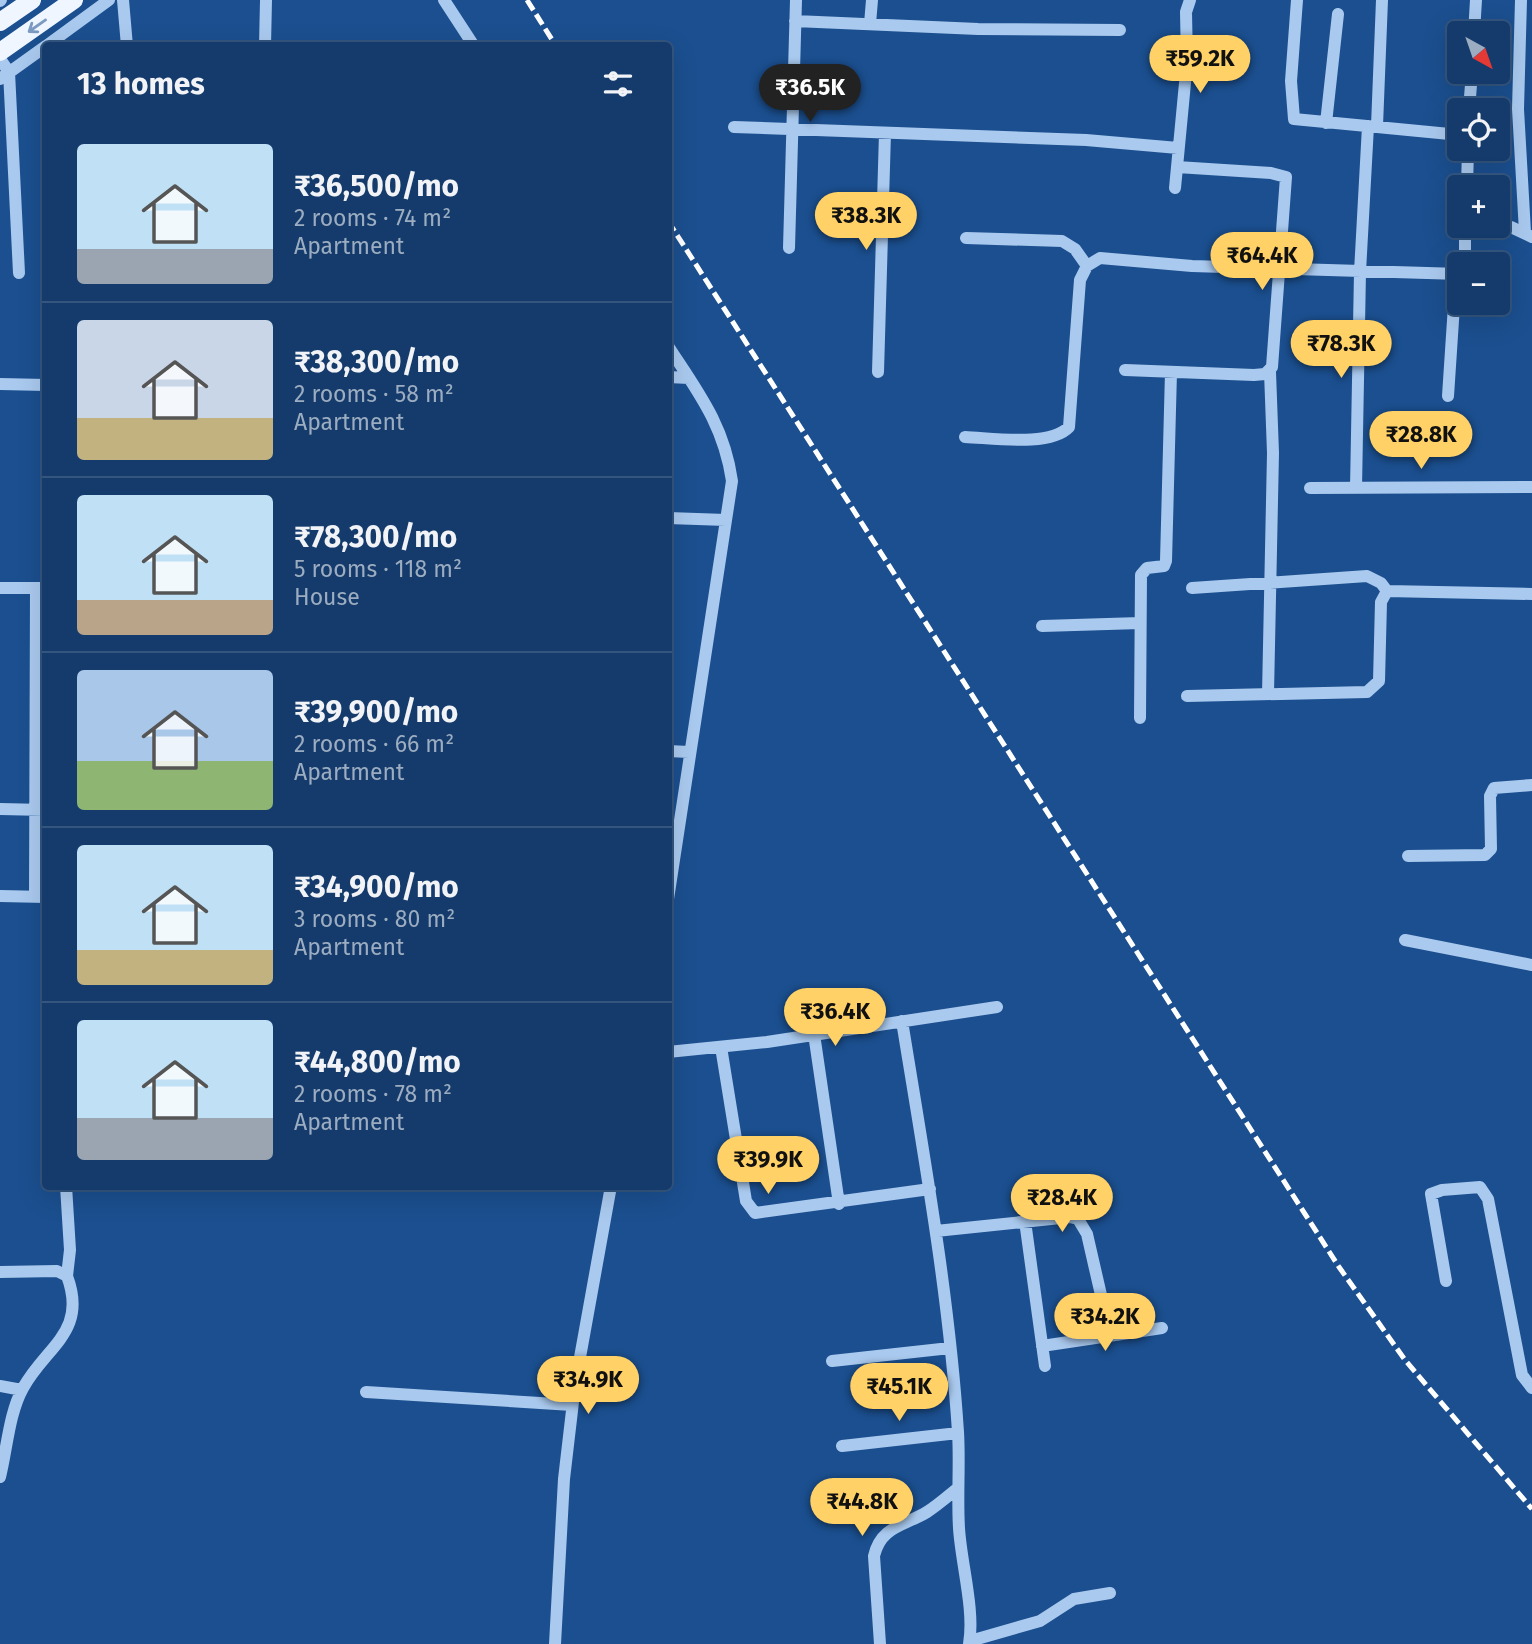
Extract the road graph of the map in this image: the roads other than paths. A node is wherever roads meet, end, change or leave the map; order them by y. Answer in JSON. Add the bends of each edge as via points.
{"nodes":[{"id":1,"x":32,"y":0,"type":"edge"},
{"id":2,"x":74,"y":0,"type":"edge"},
{"id":3,"x":109,"y":0,"type":"edge"},
{"id":4,"x":123,"y":0,"type":"edge"},
{"id":5,"x":266,"y":0,"type":"edge"},
{"id":6,"x":444,"y":0,"type":"edge"},
{"id":7,"x":796,"y":0,"type":"edge"},
{"id":8,"x":872,"y":0,"type":"edge"},
{"id":9,"x":1190,"y":0,"type":"edge"},
{"id":10,"x":1297,"y":0,"type":"edge"},
{"id":11,"x":1382,"y":0,"type":"edge"},
{"id":12,"x":1476,"y":0,"type":"edge"},
{"id":13,"x":1521,"y":0,"type":"edge"},
{"id":14,"x":1338,"y":15,"type":"dead end"},
{"id":15,"x":795,"y":21,"type":"junction"},
{"id":16,"x":1475,"y":21,"type":"edge"},
{"id":17,"x":0,"y":22,"type":"edge"},
{"id":18,"x":870,"y":24,"type":"junction"},
{"id":19,"x":1120,"y":30,"type":"dead end"},
{"id":20,"x":51,"y":42,"type":"edge"},
{"id":21,"x":127,"y":42,"type":"edge"},
{"id":22,"x":265,"y":42,"type":"edge"},
{"id":23,"x":471,"y":42,"type":"edge"},
{"id":24,"x":42,"y":49,"type":"edge"},
{"id":25,"x":0,"y":52,"type":"edge"},
{"id":26,"x":0,"y":59,"type":"edge"},
{"id":27,"x":5,"y":75,"type":"edge"},
{"id":28,"x":1326,"y":123,"type":"junction"},
{"id":29,"x":1373,"y":126,"type":"junction"},
{"id":30,"x":734,"y":127,"type":"dead end"},
{"id":31,"x":793,"y":130,"type":"junction"},
{"id":32,"x":886,"y":133,"type":"junction"},
{"id":33,"x":1447,"y":134,"type":"edge"},
{"id":34,"x":1178,"y":148,"type":"junction"},
{"id":35,"x":1177,"y":167,"type":"junction"},
{"id":36,"x":1175,"y":188,"type":"dead end"},
{"id":37,"x":1510,"y":227,"type":"edge"},
{"id":38,"x":1528,"y":235,"type":"edge"},
{"id":39,"x":966,"y":238,"type":"dead end"},
{"id":40,"x":789,"y":248,"type":"dead end"},
{"id":41,"x":1087,"y":266,"type":"junction"},
{"id":42,"x":1281,"y":270,"type":"junction"},
{"id":43,"x":1360,"y":272,"type":"junction"},
{"id":44,"x":19,"y":273,"type":"dead end"},
{"id":45,"x":1447,"y":275,"type":"edge"},
{"id":46,"x":1455,"y":315,"type":"edge"},
{"id":47,"x":672,"y":352,"type":"edge"},
{"id":48,"x":1125,"y":370,"type":"dead end"},
{"id":49,"x":878,"y":372,"type":"dead end"},
{"id":50,"x":1171,"y":372,"type":"junction"},
{"id":51,"x":1270,"y":372,"type":"junction"},
{"id":52,"x":672,"y":377,"type":"edge"},
{"id":53,"x":689,"y":378,"type":"junction"},
{"id":54,"x":0,"y":384,"type":"edge"},
{"id":55,"x":42,"y":384,"type":"edge"},
{"id":56,"x":1448,"y":396,"type":"dead end"},
{"id":57,"x":965,"y":437,"type":"dead end"},
{"id":58,"x":1532,"y":487,"type":"edge"},
{"id":59,"x":1310,"y":488,"type":"dead end"},
{"id":60,"x":1356,"y":488,"type":"junction"},
{"id":61,"x":672,"y":518,"type":"edge"},
{"id":62,"x":726,"y":520,"type":"junction"},
{"id":63,"x":1269,"y":585,"type":"junction"},
{"id":64,"x":0,"y":588,"type":"edge"},
{"id":65,"x":41,"y":588,"type":"edge"},
{"id":66,"x":1192,"y":588,"type":"dead end"},
{"id":67,"x":1387,"y":591,"type":"junction"},
{"id":68,"x":1532,"y":594,"type":"edge"},
{"id":69,"x":1140,"y":623,"type":"junction"},
{"id":70,"x":1042,"y":626,"type":"dead end"},
{"id":71,"x":1268,"y":694,"type":"junction"},
{"id":72,"x":1187,"y":696,"type":"dead end"},
{"id":73,"x":1140,"y":719,"type":"dead end"},
{"id":74,"x":672,"y":751,"type":"edge"},
{"id":75,"x":689,"y":752,"type":"junction"},
{"id":76,"x":1532,"y":785,"type":"edge"},
{"id":77,"x":0,"y":809,"type":"edge"},
{"id":78,"x":41,"y":810,"type":"edge"},
{"id":79,"x":1408,"y":856,"type":"dead end"},
{"id":80,"x":672,"y":864,"type":"edge"},
{"id":81,"x":0,"y":896,"type":"edge"},
{"id":82,"x":40,"y":897,"type":"edge"},
{"id":83,"x":1405,"y":940,"type":"dead end"},
{"id":84,"x":1532,"y":965,"type":"edge"},
{"id":85,"x":996,"y":1007,"type":"dead end"},
{"id":86,"x":902,"y":1021,"type":"junction"},
{"id":87,"x":814,"y":1034,"type":"junction"},
{"id":88,"x":722,"y":1047,"type":"junction"},
{"id":89,"x":672,"y":1052,"type":"edge"},
{"id":90,"x":930,"y":1189,"type":"junction"},
{"id":91,"x":66,"y":1190,"type":"edge"},
{"id":92,"x":610,"y":1190,"type":"edge"},
{"id":93,"x":839,"y":1203,"type":"junction"},
{"id":94,"x":1025,"y":1222,"type":"junction"},
{"id":95,"x":936,"y":1231,"type":"junction"},
{"id":96,"x":0,"y":1272,"type":"edge"},
{"id":97,"x":67,"y":1276,"type":"junction"},
{"id":98,"x":1446,"y":1281,"type":"dead end"},
{"id":99,"x":1162,"y":1328,"type":"dead end"},
{"id":100,"x":1127,"y":1333,"type":"junction"},
{"id":101,"x":1042,"y":1346,"type":"junction"},
{"id":102,"x":950,"y":1348,"type":"junction"},
{"id":103,"x":832,"y":1361,"type":"dead end"},
{"id":104,"x":1045,"y":1366,"type":"dead end"},
{"id":105,"x":0,"y":1386,"type":"edge"},
{"id":106,"x":1532,"y":1388,"type":"edge"},
{"id":107,"x":22,"y":1390,"type":"junction"},
{"id":108,"x":366,"y":1392,"type":"dead end"},
{"id":109,"x":572,"y":1405,"type":"junction"},
{"id":110,"x":958,"y":1433,"type":"junction"},
{"id":111,"x":842,"y":1446,"type":"dead end"},
{"id":112,"x":1,"y":1470,"type":"edge"},
{"id":113,"x":958,"y":1488,"type":"junction"},
{"id":114,"x":1110,"y":1593,"type":"dead end"},
{"id":115,"x":970,"y":1643,"type":"edge"},
{"id":116,"x":555,"y":1644,"type":"edge"},
{"id":117,"x":880,"y":1644,"type":"edge"}],
"edges":[{"from":1,"to":17,"type":"main road"},
{"from":2,"to":25,"type":"main road","one_way":true},
{"from":3,"to":20,"type":"street"},
{"from":4,"to":21,"type":"street"},
{"from":5,"to":22,"type":"street"},
{"from":6,"to":23,"type":"street"},
{"from":7,"to":15,"type":"street"},
{"from":8,"to":18,"type":"street"},
{"from":9,"to":34,"type":"street"},
{"from":10,"to":28,"type":"street","via":[[1291,116],[1298,121]]},
{"from":11,"to":29,"type":"street"},
{"from":12,"to":16,"type":"street"},
{"from":13,"to":38,"type":"street","via":[[1518,109]]},
{"from":14,"to":28,"type":"street"},
{"from":15,"to":18,"type":"street"},
{"from":15,"to":31,"type":"street"},
{"from":18,"to":19,"type":"street"},
{"from":24,"to":27,"type":"street"},
{"from":26,"to":27,"type":"street"},
{"from":27,"to":44,"type":"street"},
{"from":28,"to":29,"type":"street"},
{"from":29,"to":33,"type":"street"},
{"from":29,"to":43,"type":"street"},
{"from":30,"to":31,"type":"street"},
{"from":31,"to":32,"type":"street"},
{"from":31,"to":40,"type":"street"},
{"from":32,"to":34,"type":"street"},
{"from":32,"to":49,"type":"street"},
{"from":34,"to":35,"type":"street"},
{"from":35,"to":36,"type":"street"},
{"from":35,"to":42,"type":"street","via":[[1286,177]]},
{"from":37,"to":38,"type":"street"},
{"from":39,"to":41,"type":"street","via":[[1062,241],[1075,249]]},
{"from":41,"to":42,"type":"street","via":[[1100,258]]},
{"from":41,"to":57,"type":"street","via":[[1080,279],[1069,427],[1062,435],[1044,439]]},
{"from":42,"to":43,"type":"street"},
{"from":42,"to":51,"type":"street"},
{"from":43,"to":45,"type":"street"},
{"from":43,"to":60,"type":"street"},
{"from":46,"to":56,"type":"street"},
{"from":47,"to":53,"type":"street"},
{"from":48,"to":50,"type":"street"},
{"from":50,"to":51,"type":"street"},
{"from":50,"to":69,"type":"street","via":[[1166,561],[1164,566],[1143,571]]},
{"from":51,"to":63,"type":"street"},
{"from":52,"to":53,"type":"street"},
{"from":53,"to":62,"type":"street","via":[[727,449],[732,481]]},
{"from":54,"to":55,"type":"street"},
{"from":58,"to":60,"type":"street"},
{"from":59,"to":60,"type":"street"},
{"from":61,"to":62,"type":"street"},
{"from":62,"to":75,"type":"street"},
{"from":63,"to":66,"type":"street"},
{"from":63,"to":67,"type":"street","via":[[1367,576]]},
{"from":63,"to":71,"type":"street"},
{"from":64,"to":65,"type":"street"},
{"from":65,"to":78,"type":"street"},
{"from":67,"to":68,"type":"street"},
{"from":67,"to":71,"type":"street","via":[[1381,602],[1379,681],[1374,688],[1367,692]]},
{"from":69,"to":70,"type":"street"},
{"from":69,"to":73,"type":"street"},
{"from":71,"to":72,"type":"street"},
{"from":74,"to":75,"type":"street"},
{"from":75,"to":80,"type":"street"},
{"from":76,"to":79,"type":"street","via":[[1494,788],[1489,852]]},
{"from":77,"to":78,"type":"street"},
{"from":78,"to":82,"type":"street"},
{"from":81,"to":82,"type":"street"},
{"from":83,"to":84,"type":"street"},
{"from":85,"to":86,"type":"street"},
{"from":86,"to":87,"type":"street"},
{"from":86,"to":90,"type":"street"},
{"from":87,"to":88,"type":"street"},
{"from":87,"to":93,"type":"street"},
{"from":88,"to":89,"type":"street"},
{"from":88,"to":93,"type":"street","via":[[748,1208],[763,1213]]},
{"from":90,"to":93,"type":"street"},
{"from":90,"to":95,"type":"street"},
{"from":91,"to":97,"type":"street"},
{"from":92,"to":109,"type":"street"},
{"from":94,"to":95,"type":"street"},
{"from":94,"to":100,"type":"street","via":[[1079,1219],[1087,1234],[1104,1308],[1121,1321]]},
{"from":94,"to":101,"type":"street"},
{"from":95,"to":102,"type":"street"},
{"from":96,"to":97,"type":"street","via":[[57,1271]]},
{"from":97,"to":107,"type":"street","via":[[72,1289],[70,1328]]},
{"from":98,"to":106,"type":"street","via":[[1431,1195],[1480,1187],[1488,1199],[1522,1375]]},
{"from":99,"to":100,"type":"street"},
{"from":100,"to":101,"type":"street"},
{"from":101,"to":104,"type":"street"},
{"from":102,"to":103,"type":"street"},
{"from":102,"to":110,"type":"street"},
{"from":105,"to":107,"type":"street"},
{"from":107,"to":112,"type":"street"},
{"from":108,"to":109,"type":"street"},
{"from":109,"to":116,"type":"street"},
{"from":110,"to":111,"type":"street"},
{"from":110,"to":113,"type":"street"},
{"from":113,"to":115,"type":"street"},
{"from":113,"to":117,"type":"street","via":[[925,1513],[891,1528],[877,1546]]},
{"from":114,"to":115,"type":"street","via":[[1074,1599],[1040,1621]]}]}
